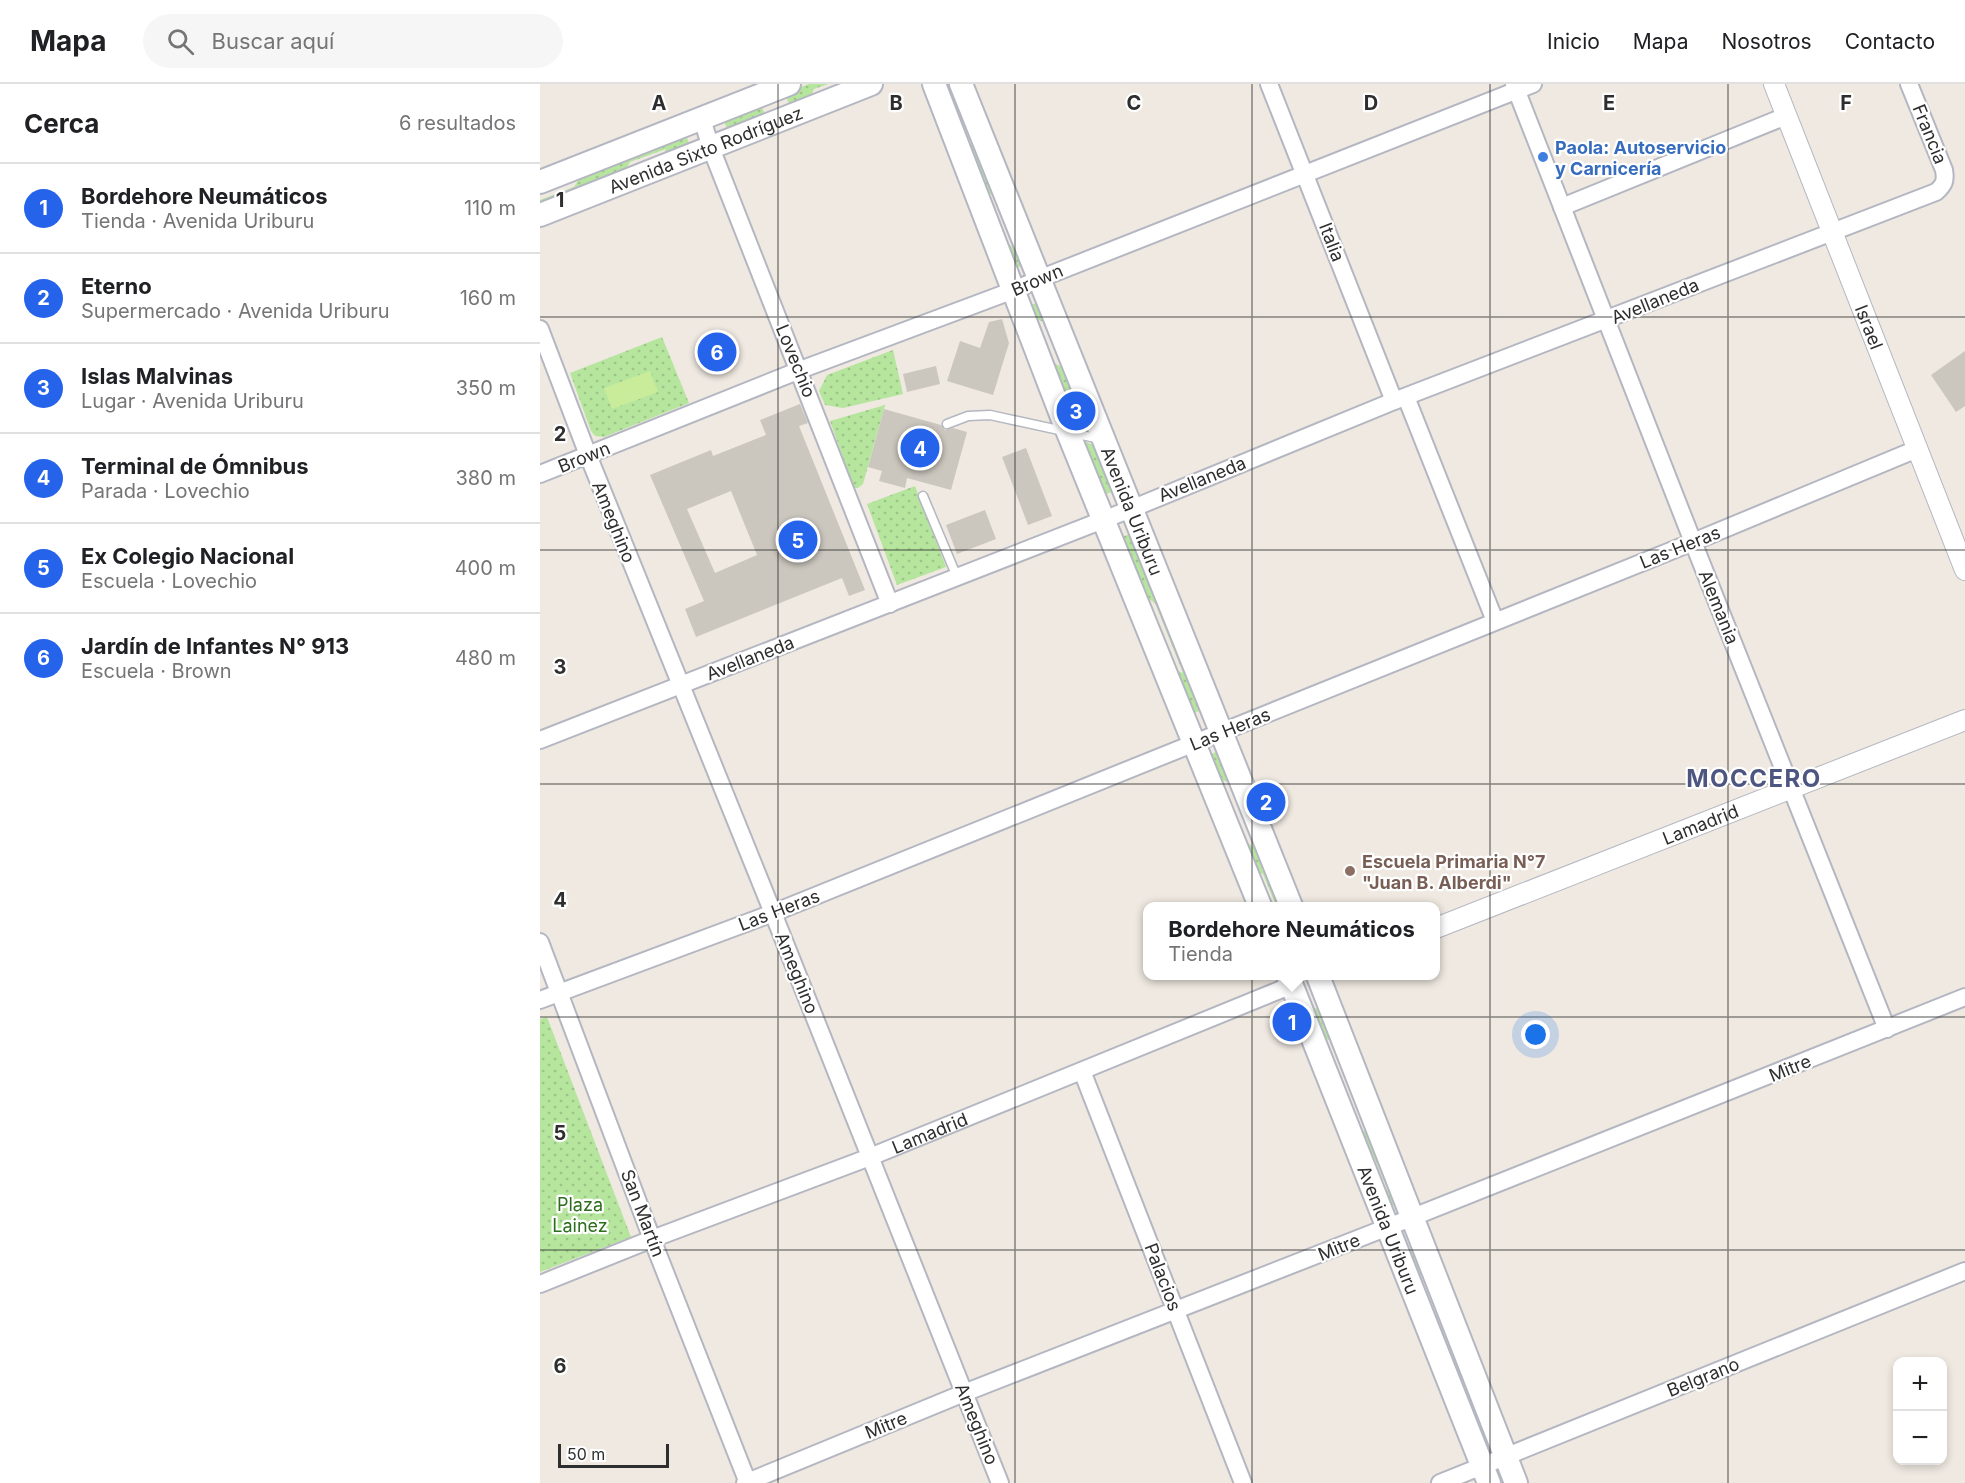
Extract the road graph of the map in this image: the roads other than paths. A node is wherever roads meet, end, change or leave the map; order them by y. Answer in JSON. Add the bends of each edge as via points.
{"nodes":[{"id":1,"x":871,"y":84,"type":"edge"},
{"id":2,"x":934,"y":84,"type":"edge"},
{"id":3,"x":961,"y":84,"type":"edge"},
{"id":4,"x":1269,"y":84,"type":"edge"},
{"id":5,"x":1533,"y":84,"type":"edge"},
{"id":6,"x":1774,"y":84,"type":"edge"},
{"id":7,"x":1910,"y":84,"type":"edge"},
{"id":8,"x":777,"y":86,"type":"edge"},
{"id":9,"x":1515,"y":87,"type":"edge"},
{"id":10,"x":1786,"y":116,"type":"junction"},
{"id":11,"x":782,"y":118,"type":"junction"},
{"id":12,"x":702,"y":119,"type":"junction"},
{"id":13,"x":711,"y":148,"type":"junction"},
{"id":14,"x":1305,"y":174,"type":"junction"},
{"id":15,"x":540,"y":182,"type":"edge"},
{"id":16,"x":1944,"y":185,"type":"joint"},
{"id":17,"x":1562,"y":207,"type":"junction"},
{"id":18,"x":540,"y":215,"type":"edge"},
{"id":19,"x":1831,"y":232,"type":"junction"},
{"id":20,"x":1039,"y":279,"type":"junction"},
{"id":21,"x":1014,"y":291,"type":"junction"},
{"id":22,"x":1606,"y":320,"type":"junction"},
{"id":23,"x":540,"y":329,"type":"edge"},
{"id":24,"x":800,"y":370,"type":"junction"},
{"id":25,"x":1400,"y":399,"type":"junction"},
{"id":26,"x":947,"y":424,"type":"dead end"},
{"id":27,"x":1067,"y":430,"type":"junction"},
{"id":28,"x":1104,"y":440,"type":"junction"},
{"id":29,"x":1917,"y":449,"type":"junction"},
{"id":30,"x":588,"y":456,"type":"junction"},
{"id":31,"x":540,"y":474,"type":"edge"},
{"id":32,"x":923,"y":496,"type":"dead end"},
{"id":33,"x":1131,"y":509,"type":"junction"},
{"id":34,"x":1103,"y":520,"type":"junction"},
{"id":35,"x":1693,"y":542,"type":"junction"},
{"id":36,"x":1965,"y":570,"type":"edge"},
{"id":37,"x":957,"y":578,"type":"junction"},
{"id":38,"x":890,"y":604,"type":"junction"},
{"id":39,"x":1495,"y":621,"type":"junction"},
{"id":40,"x":680,"y":685,"type":"junction"},
{"id":41,"x":1965,"y":720,"type":"edge"},
{"id":42,"x":1221,"y":733,"type":"junction"},
{"id":43,"x":540,"y":740,"type":"edge"},
{"id":44,"x":1194,"y":744,"type":"junction"},
{"id":45,"x":1791,"y":787,"type":"junction"},
{"id":46,"x":1258,"y":902,"type":"edge"},
{"id":47,"x":1289,"y":902,"type":"edge"},
{"id":48,"x":773,"y":913,"type":"junction"},
{"id":49,"x":1440,"y":926,"type":"edge"},
{"id":50,"x":540,"y":942,"type":"edge"},
{"id":51,"x":1290,"y":980,"type":"edge"},
{"id":52,"x":1320,"y":980,"type":"edge"},
{"id":53,"x":560,"y":991,"type":"junction"},
{"id":54,"x":1965,"y":997,"type":"edge"},
{"id":55,"x":540,"y":1000,"type":"edge"},
{"id":56,"x":1887,"y":1029,"type":"junction"},
{"id":57,"x":1082,"y":1071,"type":"junction"},
{"id":58,"x":870,"y":1157,"type":"junction"},
{"id":59,"x":1414,"y":1217,"type":"junction"},
{"id":60,"x":1388,"y":1227,"type":"junction"},
{"id":61,"x":652,"y":1239,"type":"junction"},
{"id":62,"x":1965,"y":1271,"type":"edge"},
{"id":63,"x":540,"y":1284,"type":"edge"},
{"id":64,"x":1176,"y":1311,"type":"junction"},
{"id":65,"x":964,"y":1393,"type":"junction"},
{"id":66,"x":1507,"y":1457,"type":"junction"},
{"id":67,"x":1486,"y":1475,"type":"edge"},
{"id":68,"x":747,"y":1483,"type":"edge"},
{"id":69,"x":1000,"y":1483,"type":"edge"},
{"id":70,"x":1243,"y":1483,"type":"edge"},
{"id":71,"x":1440,"y":1483,"type":"edge"},
{"id":72,"x":1516,"y":1483,"type":"edge"}],
"edges":[{"from":1,"to":11,"type":"main road","name":"Avenida Sixto Rodríguez"},
{"from":2,"to":21,"type":"main road","name":"Avenida Uriburu"},
{"from":3,"to":20,"type":"main road","name":"Avenida Uriburu"},
{"from":4,"to":14,"type":"street","name":"Italia"},
{"from":5,"to":9,"type":"street","name":"Brown"},
{"from":6,"to":10,"type":"street","name":"Israel"},
{"from":7,"to":16,"type":"street","name":"Francia","via":[[1944,170]]},
{"from":8,"to":11,"type":"street"},
{"from":8,"to":12,"type":"main road","name":"Avenida Sixto Rodríguez"},
{"from":9,"to":14,"type":"street","name":"Brown"},
{"from":9,"to":17,"type":"street","name":"Alemania"},
{"from":10,"to":17,"type":"street"},
{"from":10,"to":19,"type":"street","name":"Israel"},
{"from":11,"to":13,"type":"main road","name":"Avenida Sixto Rodríguez"},
{"from":12,"to":13,"type":"street","name":"Lovechio"},
{"from":12,"to":15,"type":"main road","name":"Avenida Sixto Rodríguez"},
{"from":13,"to":18,"type":"main road","name":"Avenida Sixto Rodríguez"},
{"from":13,"to":24,"type":"street","name":"Lovechio"},
{"from":14,"to":20,"type":"street","name":"Brown"},
{"from":14,"to":25,"type":"street","name":"Italia"},
{"from":16,"to":19,"type":"street","name":"Avellaneda","via":[[1936,192]]},
{"from":17,"to":22,"type":"street","name":"Alemania"},
{"from":19,"to":22,"type":"street","name":"Avellaneda"},
{"from":19,"to":29,"type":"street","name":"Israel"},
{"from":20,"to":21,"type":"street","name":"Brown"},
{"from":20,"to":28,"type":"main road","name":"Avenida Uriburu"},
{"from":21,"to":24,"type":"street","name":"Brown"},
{"from":21,"to":27,"type":"main road","name":"Avenida Uriburu"},
{"from":22,"to":25,"type":"street","name":"Avellaneda"},
{"from":22,"to":35,"type":"street","name":"Alemania"},
{"from":23,"to":30,"type":"street","name":"Ameghino"},
{"from":24,"to":30,"type":"street","name":"Brown"},
{"from":24,"to":38,"type":"street","name":"Lovechio"},
{"from":25,"to":33,"type":"street","name":"Avellaneda"},
{"from":25,"to":39,"type":"street","name":"Italia"},
{"from":26,"to":27,"type":"lane","via":[[968,416],[990,415]]},
{"from":27,"to":28,"type":"lane"},
{"from":27,"to":34,"type":"main road","name":"Avenida Uriburu"},
{"from":28,"to":33,"type":"main road","name":"Avenida Uriburu"},
{"from":29,"to":35,"type":"street","name":"Las Heras"},
{"from":29,"to":36,"type":"street","name":"Israel"},
{"from":30,"to":31,"type":"street","name":"Brown"},
{"from":30,"to":40,"type":"street","name":"Ameghino"},
{"from":32,"to":37,"type":"lane"},
{"from":33,"to":34,"type":"street","name":"Avellaneda"},
{"from":33,"to":42,"type":"main road","name":"Avenida Uriburu"},
{"from":34,"to":37,"type":"street","name":"Avellaneda"},
{"from":34,"to":44,"type":"main road","name":"Avenida Uriburu"},
{"from":35,"to":39,"type":"street","name":"Las Heras"},
{"from":35,"to":45,"type":"street","name":"Alemania"},
{"from":37,"to":38,"type":"street","name":"Avellaneda"},
{"from":38,"to":40,"type":"street","name":"Avellaneda"},
{"from":39,"to":42,"type":"street","name":"Las Heras"},
{"from":40,"to":43,"type":"street","name":"Avellaneda"},
{"from":40,"to":48,"type":"street","name":"Ameghino"},
{"from":41,"to":45,"type":"street","name":"Lamadrid"},
{"from":42,"to":44,"type":"street","name":"Las Heras"},
{"from":42,"to":47,"type":"main road","name":"Avenida Uriburu"},
{"from":44,"to":46,"type":"main road","name":"Avenida Uriburu"},
{"from":44,"to":48,"type":"street","name":"Las Heras"},
{"from":45,"to":49,"type":"street","name":"Lamadrid"},
{"from":45,"to":56,"type":"street","name":"Alemania"},
{"from":48,"to":53,"type":"street","name":"Las Heras"},
{"from":48,"to":58,"type":"street","name":"Ameghino"},
{"from":50,"to":53,"type":"street","name":"San Martín"},
{"from":51,"to":57,"type":"street","name":"Lamadrid"},
{"from":51,"to":60,"type":"main road","name":"Avenida Uriburu"},
{"from":52,"to":59,"type":"main road","name":"Avenida Uriburu"},
{"from":53,"to":55,"type":"street","name":"Las Heras"},
{"from":53,"to":61,"type":"street","name":"San Martín"},
{"from":54,"to":56,"type":"street","name":"Mitre"},
{"from":56,"to":59,"type":"street","name":"Mitre"},
{"from":57,"to":58,"type":"street","name":"Lamadrid"},
{"from":57,"to":64,"type":"street","name":"Palacios"},
{"from":58,"to":61,"type":"street","name":"Lamadrid"},
{"from":58,"to":65,"type":"street","name":"Ameghino"},
{"from":59,"to":60,"type":"street","name":"Mitre"},
{"from":59,"to":66,"type":"main road","name":"Avenida Uriburu"},
{"from":60,"to":64,"type":"street","name":"Mitre"},
{"from":60,"to":67,"type":"main road","name":"Avenida Uriburu"},
{"from":61,"to":63,"type":"street","name":"Lamadrid"},
{"from":61,"to":68,"type":"street","name":"San Martín"},
{"from":62,"to":66,"type":"street","name":"Belgrano"},
{"from":64,"to":65,"type":"street","name":"Mitre"},
{"from":64,"to":70,"type":"street","name":"Palacios"},
{"from":65,"to":68,"type":"street","name":"Mitre"},
{"from":65,"to":69,"type":"street","name":"Ameghino"},
{"from":66,"to":67,"type":"street","name":"Belgrano"},
{"from":66,"to":72,"type":"main road","name":"Avenida Uriburu"},
{"from":67,"to":71,"type":"street","name":"Belgrano"}]}
